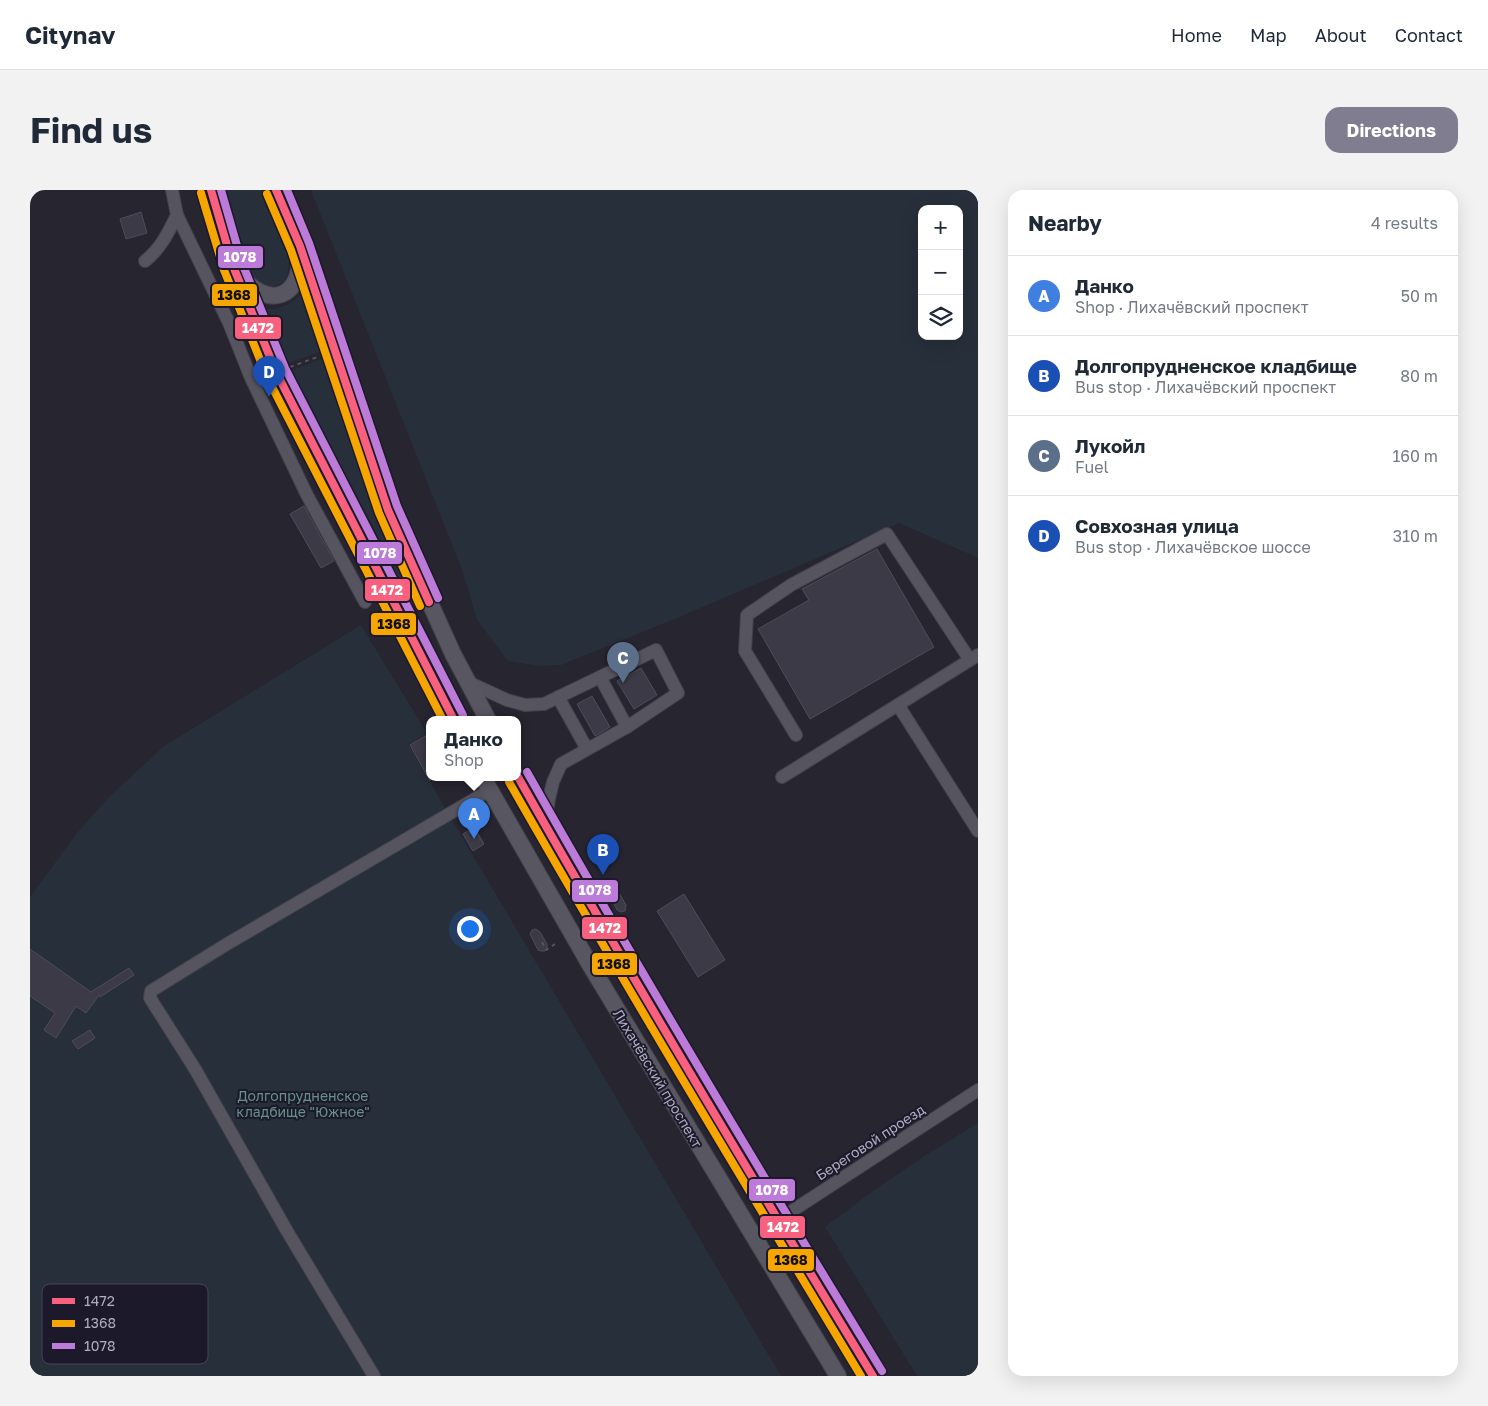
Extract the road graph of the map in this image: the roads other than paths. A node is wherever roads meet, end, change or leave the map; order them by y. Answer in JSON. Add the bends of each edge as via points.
{"nodes":[{"id":1,"x":172,"y":190,"type":"edge"},
{"id":2,"x":211,"y":190,"type":"edge"},
{"id":3,"x":276,"y":190,"type":"edge"},
{"id":4,"x":177,"y":215,"type":"junction"},
{"id":5,"x":300,"y":246,"type":"junction"},
{"id":6,"x":145,"y":261,"type":"dead end"},
{"id":7,"x":233,"y":266,"type":"junction"},
{"id":8,"x":365,"y":602,"type":"dead end"},
{"id":9,"x":974,"y":658,"type":"edge"},
{"id":10,"x":600,"y":677,"type":"junction"},
{"id":11,"x":468,"y":682,"type":"junction"},
{"id":12,"x":558,"y":697,"type":"junction"},
{"id":13,"x":898,"y":705,"type":"junction"},
{"id":14,"x":452,"y":716,"type":"edge"},
{"id":15,"x":486,"y":716,"type":"edge"},
{"id":16,"x":627,"y":727,"type":"junction"},
{"id":17,"x":796,"y":735,"type":"dead end"},
{"id":18,"x":587,"y":749,"type":"junction"},
{"id":19,"x":782,"y":777,"type":"dead end"},
{"id":20,"x":521,"y":781,"type":"edge"},
{"id":21,"x":487,"y":784,"type":"edge"},
{"id":22,"x":978,"y":831,"type":"edge"},
{"id":23,"x":551,"y":833,"type":"junction"},
{"id":24,"x":978,"y":1090,"type":"edge"},
{"id":25,"x":778,"y":1220,"type":"junction"},
{"id":26,"x":374,"y":1376,"type":"edge"},
{"id":27,"x":838,"y":1376,"type":"edge"},
{"id":28,"x":873,"y":1376,"type":"edge"}],
"edges":[{"from":1,"to":4,"type":"street"},
{"from":2,"to":7,"type":"main road"},
{"from":3,"to":5,"type":"main road"},
{"from":4,"to":6,"type":"street","via":[[162,244]]},
{"from":4,"to":8,"type":"street","via":[[303,486]]},
{"from":5,"to":7,"type":"main road","via":[[298,277],[287,292],[279,295],[270,296],[253,289]]},
{"from":5,"to":11,"type":"main road","via":[[388,510]]},
{"from":7,"to":14,"type":"main road","via":[[276,372]]},
{"from":9,"to":13,"type":"street"},
{"from":9,"to":17,"type":"street","via":[[887,534],[792,585],[747,615],[745,651]]},
{"from":10,"to":12,"type":"street"},
{"from":10,"to":16,"type":"street"},
{"from":10,"to":16,"type":"street","via":[[656,650],[678,693]]},
{"from":11,"to":12,"type":"street","via":[[524,705],[544,704]]},
{"from":11,"to":15,"type":"main road"},
{"from":12,"to":18,"type":"street"},
{"from":13,"to":19,"type":"street"},
{"from":13,"to":22,"type":"street"},
{"from":16,"to":18,"type":"street"},
{"from":18,"to":23,"type":"street","via":[[561,764],[553,782],[547,812]]},
{"from":20,"to":23,"type":"main road"},
{"from":21,"to":26,"type":"street","via":[[150,991],[150,998],[195,1069]]},
{"from":21,"to":27,"type":"main road","name":"Лихачёвский проспект","via":[[589,963]]},
{"from":23,"to":25,"type":"main road"},
{"from":24,"to":25,"type":"street","name":"Береговой проезд"},
{"from":25,"to":28,"type":"main road"}]}
